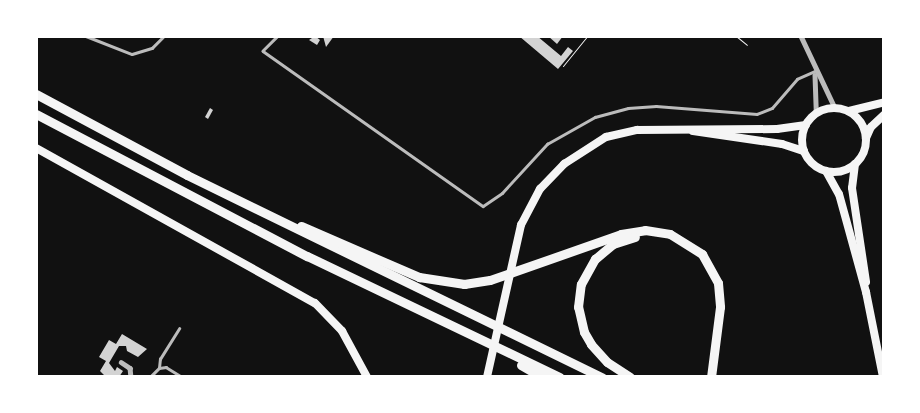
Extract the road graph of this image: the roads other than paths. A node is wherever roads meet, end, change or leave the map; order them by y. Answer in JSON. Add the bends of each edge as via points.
{"nodes":[{"id":1,"x":86,"y":36,"type":"edge"},
{"id":2,"x":164,"y":36,"type":"edge"},
{"id":3,"x":278,"y":36,"type":"edge"},
{"id":4,"x":801,"y":36,"type":"edge"},
{"id":5,"x":815,"y":71,"type":"junction"},
{"id":6,"x":36,"y":94,"type":"edge"},
{"id":7,"x":884,"y":102,"type":"edge"},
{"id":8,"x":836,"y":108,"type":"junction"},
{"id":9,"x":849,"y":111,"type":"junction"},
{"id":10,"x":36,"y":114,"type":"edge"},
{"id":11,"x":816,"y":114,"type":"junction"},
{"id":12,"x":884,"y":115,"type":"edge"},
{"id":13,"x":806,"y":125,"type":"junction"},
{"id":14,"x":682,"y":128,"type":"junction"},
{"id":15,"x":866,"y":138,"type":"junction"},
{"id":16,"x":36,"y":148,"type":"edge"},
{"id":17,"x":804,"y":151,"type":"junction"},
{"id":18,"x":855,"y":164,"type":"junction"},
{"id":19,"x":826,"y":171,"type":"junction"},
{"id":20,"x":255,"y":209,"type":"junction"},
{"id":21,"x":866,"y":292,"type":"junction"},
{"id":22,"x":179,"y":328,"type":"dead end"},
{"id":23,"x":474,"y":337,"type":"junction"},
{"id":24,"x":121,"y":362,"type":"dead end"},
{"id":25,"x":159,"y":368,"type":"junction"},
{"id":26,"x":131,"y":377,"type":"edge"},
{"id":27,"x":150,"y":377,"type":"edge"},
{"id":28,"x":182,"y":377,"type":"edge"},
{"id":29,"x":367,"y":377,"type":"edge"},
{"id":30,"x":487,"y":377,"type":"edge"},
{"id":31,"x":542,"y":377,"type":"edge"},
{"id":32,"x":560,"y":377,"type":"edge"},
{"id":33,"x":602,"y":377,"type":"edge"},
{"id":34,"x":630,"y":377,"type":"edge"},
{"id":35,"x":706,"y":377,"type":"edge"},
{"id":36,"x":710,"y":377,"type":"edge"},
{"id":37,"x":883,"y":377,"type":"edge"}],
"edges":[{"from":1,"to":2,"type":"lane","via":[[132,54],[152,48]]},
{"from":3,"to":5,"type":"lane","via":[[263,51],[483,206],[502,194],[546,144],[596,116],[628,108],[656,106],[757,114],[772,108],[797,79]]},
{"from":4,"to":5,"type":"street"},
{"from":5,"to":8,"type":"street"},
{"from":5,"to":11,"type":"street"},
{"from":6,"to":20,"type":"highway"},
{"from":7,"to":9,"type":"main road"},
{"from":8,"to":9,"type":"main road"},
{"from":8,"to":11,"type":"main road"},
{"from":9,"to":15,"type":"main road","via":[[863,125]]},
{"from":10,"to":23,"type":"highway","via":[[180,192]]},
{"from":11,"to":13,"type":"main road"},
{"from":12,"to":15,"type":"main road","via":[[871,127]]},
{"from":13,"to":14,"type":"main road","via":[[777,129]]},
{"from":13,"to":17,"type":"main road"},
{"from":14,"to":17,"type":"main road","via":[[782,144]]},
{"from":14,"to":30,"type":"main road","via":[[655,127],[622,132],[578,153],[552,175],[529,206],[511,259]]},
{"from":15,"to":18,"type":"main road","via":[[864,152]]},
{"from":16,"to":29,"type":"main road","via":[[316,303],[342,331]]},
{"from":17,"to":19,"type":"main road","via":[[812,164]]},
{"from":18,"to":19,"type":"main road","via":[[838,172]]},
{"from":18,"to":21,"type":"main road","via":[[852,188]]},
{"from":19,"to":21,"type":"main road","via":[[839,194]]},
{"from":20,"to":33,"type":"highway"},
{"from":20,"to":36,"type":"highway","via":[[419,277],[464,284],[490,280],[622,234],[645,230],[670,234],[702,254],[718,283],[720,307]]},
{"from":21,"to":37,"type":"main road"},
{"from":22,"to":25,"type":"lane","via":[[160,359]]},
{"from":23,"to":31,"type":"highway"},
{"from":23,"to":32,"type":"highway"},
{"from":24,"to":26,"type":"street","via":[[130,368]]},
{"from":25,"to":27,"type":"lane"},
{"from":25,"to":28,"type":"lane","via":[[166,367]]},
{"from":34,"to":35,"type":"highway","via":[[607,362],[587,338],[579,314],[579,295],[586,271],[601,253],[623,240],[649,236],[686,247],[708,274],[714,312]]}]}
